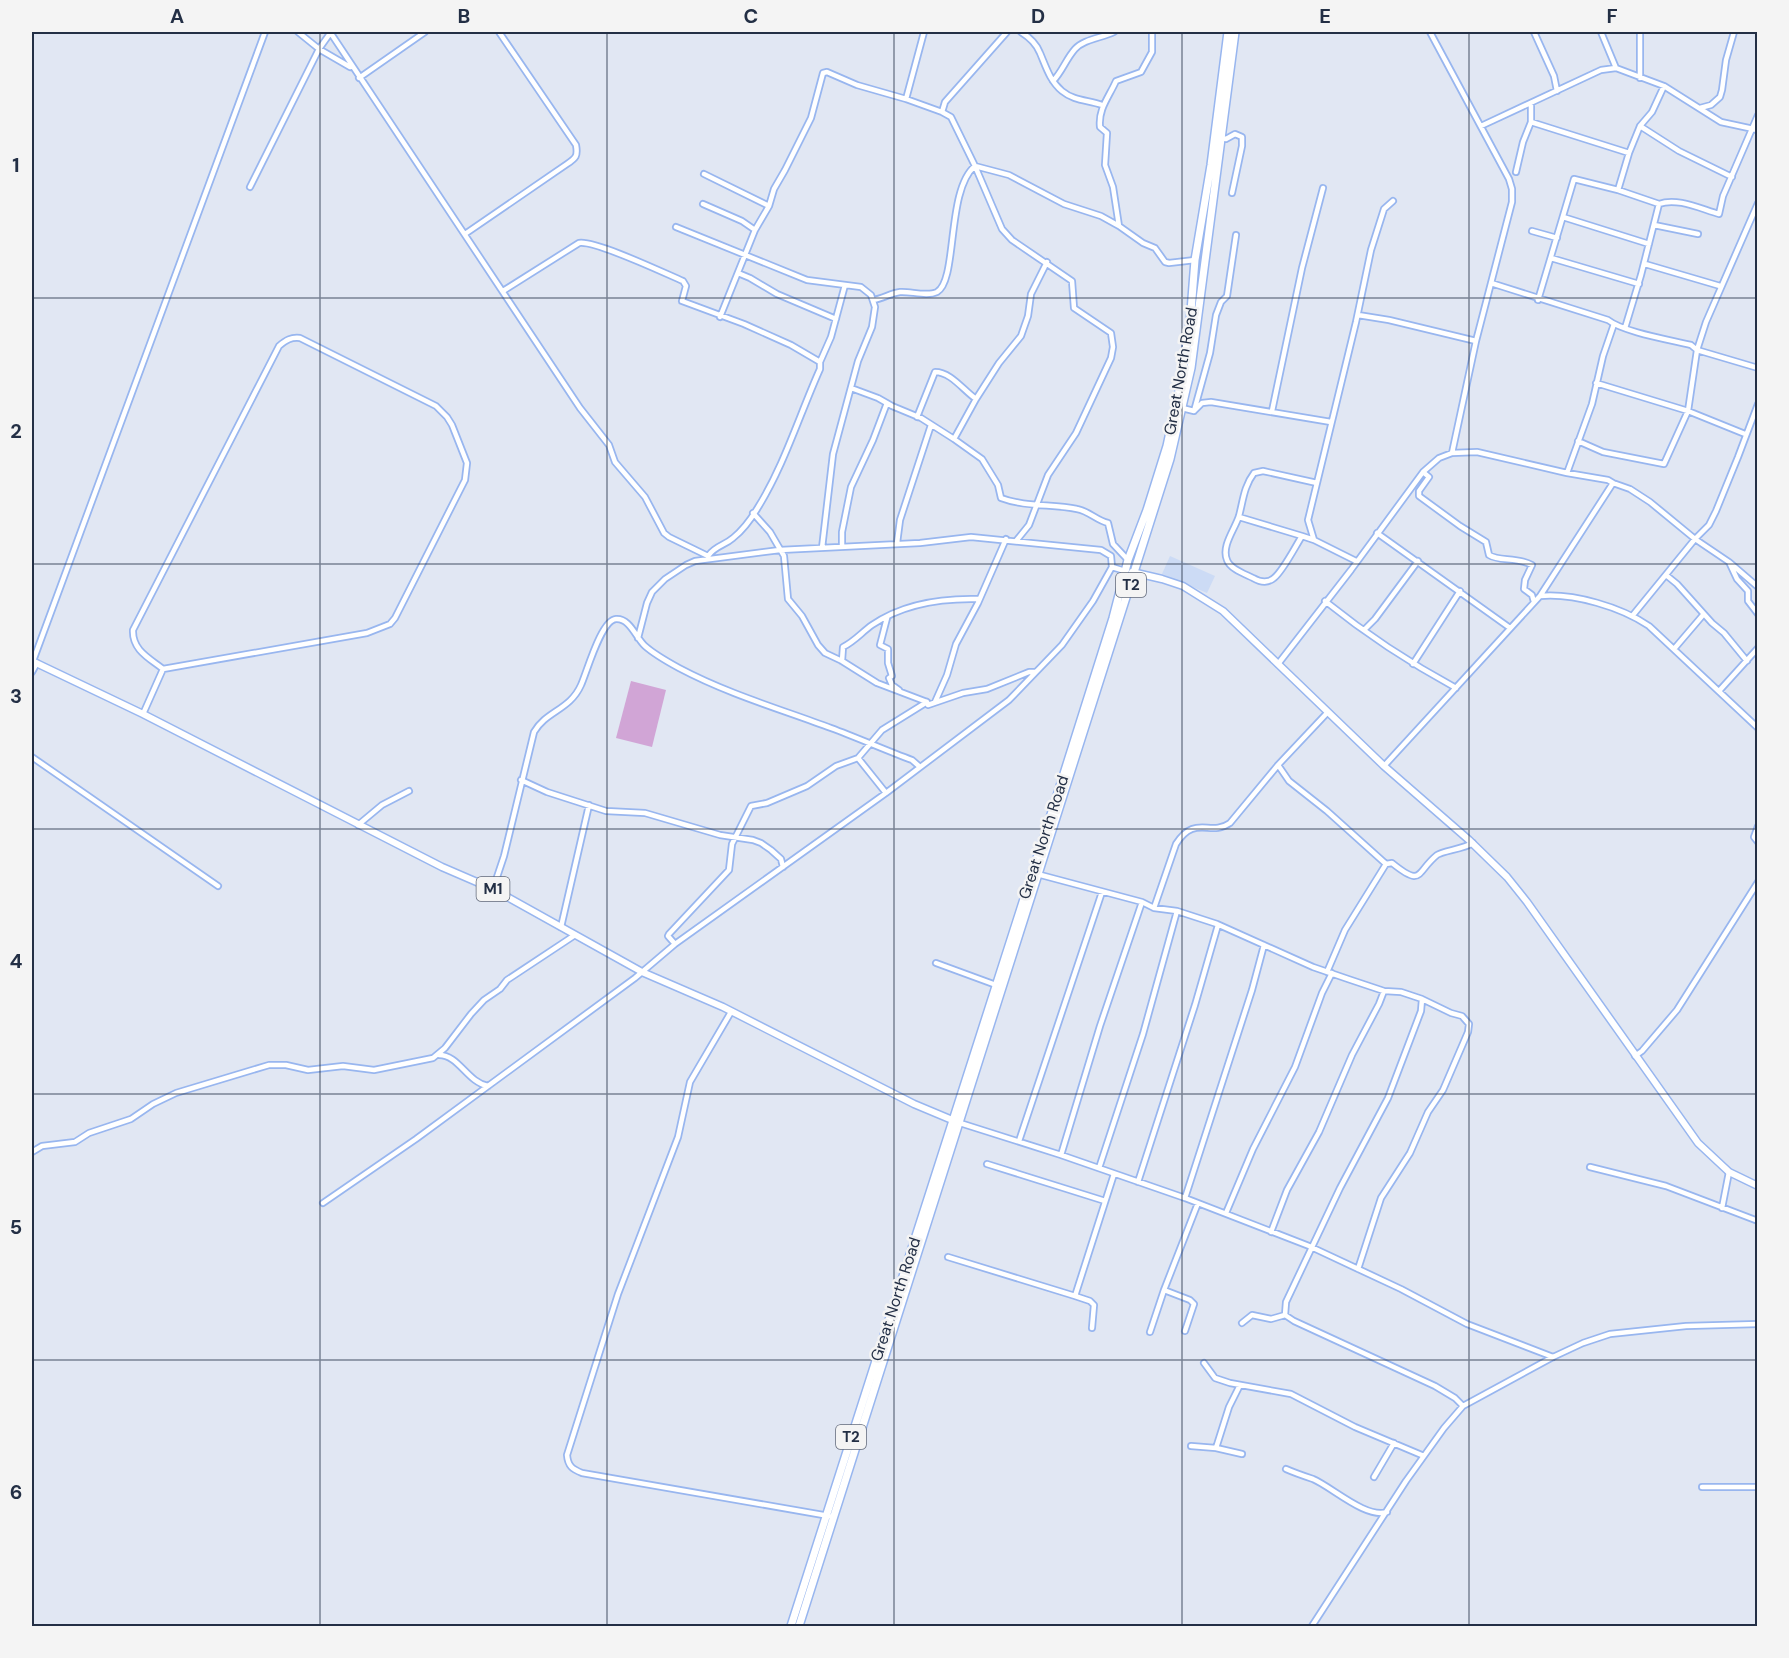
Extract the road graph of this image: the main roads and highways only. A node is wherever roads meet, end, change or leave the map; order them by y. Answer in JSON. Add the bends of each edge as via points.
{"nodes":[{"id":1,"x":1228,"y":32,"type":"edge"},
{"id":2,"x":1235,"y":32,"type":"edge"},
{"id":3,"x":1125,"y":571,"type":"junction"},
{"id":4,"x":1135,"y":573,"type":"junction"},
{"id":5,"x":34,"y":662,"type":"edge"},
{"id":6,"x":952,"y":1120,"type":"junction"},
{"id":7,"x":960,"y":1123,"type":"junction"},
{"id":8,"x":1758,"y":1186,"type":"edge"},
{"id":9,"x":807,"y":1589,"type":"junction"},
{"id":10,"x":791,"y":1626,"type":"edge"},
{"id":11,"x":799,"y":1626,"type":"edge"}],
"edges":[{"from":1,"to":3,"type":"highway","name":"Great North Road","number":"T2","via":[[1176,406]]},
{"from":2,"to":4,"type":"highway","name":"Great North Road","number":"T2","via":[[1194,351],[1170,459]]},
{"from":3,"to":4,"type":"main road"},
{"from":3,"to":6,"type":"highway","name":"Great North Road","number":"T2"},
{"from":4,"to":7,"type":"highway","name":"Great North Road","number":"T2"},
{"from":4,"to":8,"type":"main road","via":[[1183,586],[1223,612],[1384,766],[1473,843],[1527,902],[1698,1143],[1729,1172]]},
{"from":5,"to":6,"type":"main road","number":"M1","via":[[493,889],[642,972]]},
{"from":6,"to":7,"type":"main road","number":"M1"},
{"from":6,"to":9,"type":"highway","name":"Great North Road","number":"T2","via":[[826,1515]]},
{"from":7,"to":9,"type":"highway","name":"Great North Road","number":"T2","via":[[835,1517]]},
{"from":9,"to":10,"type":"highway","name":"Great North Road","number":"T2"},
{"from":9,"to":11,"type":"highway","name":"Great North Road","number":"T2"}]}
